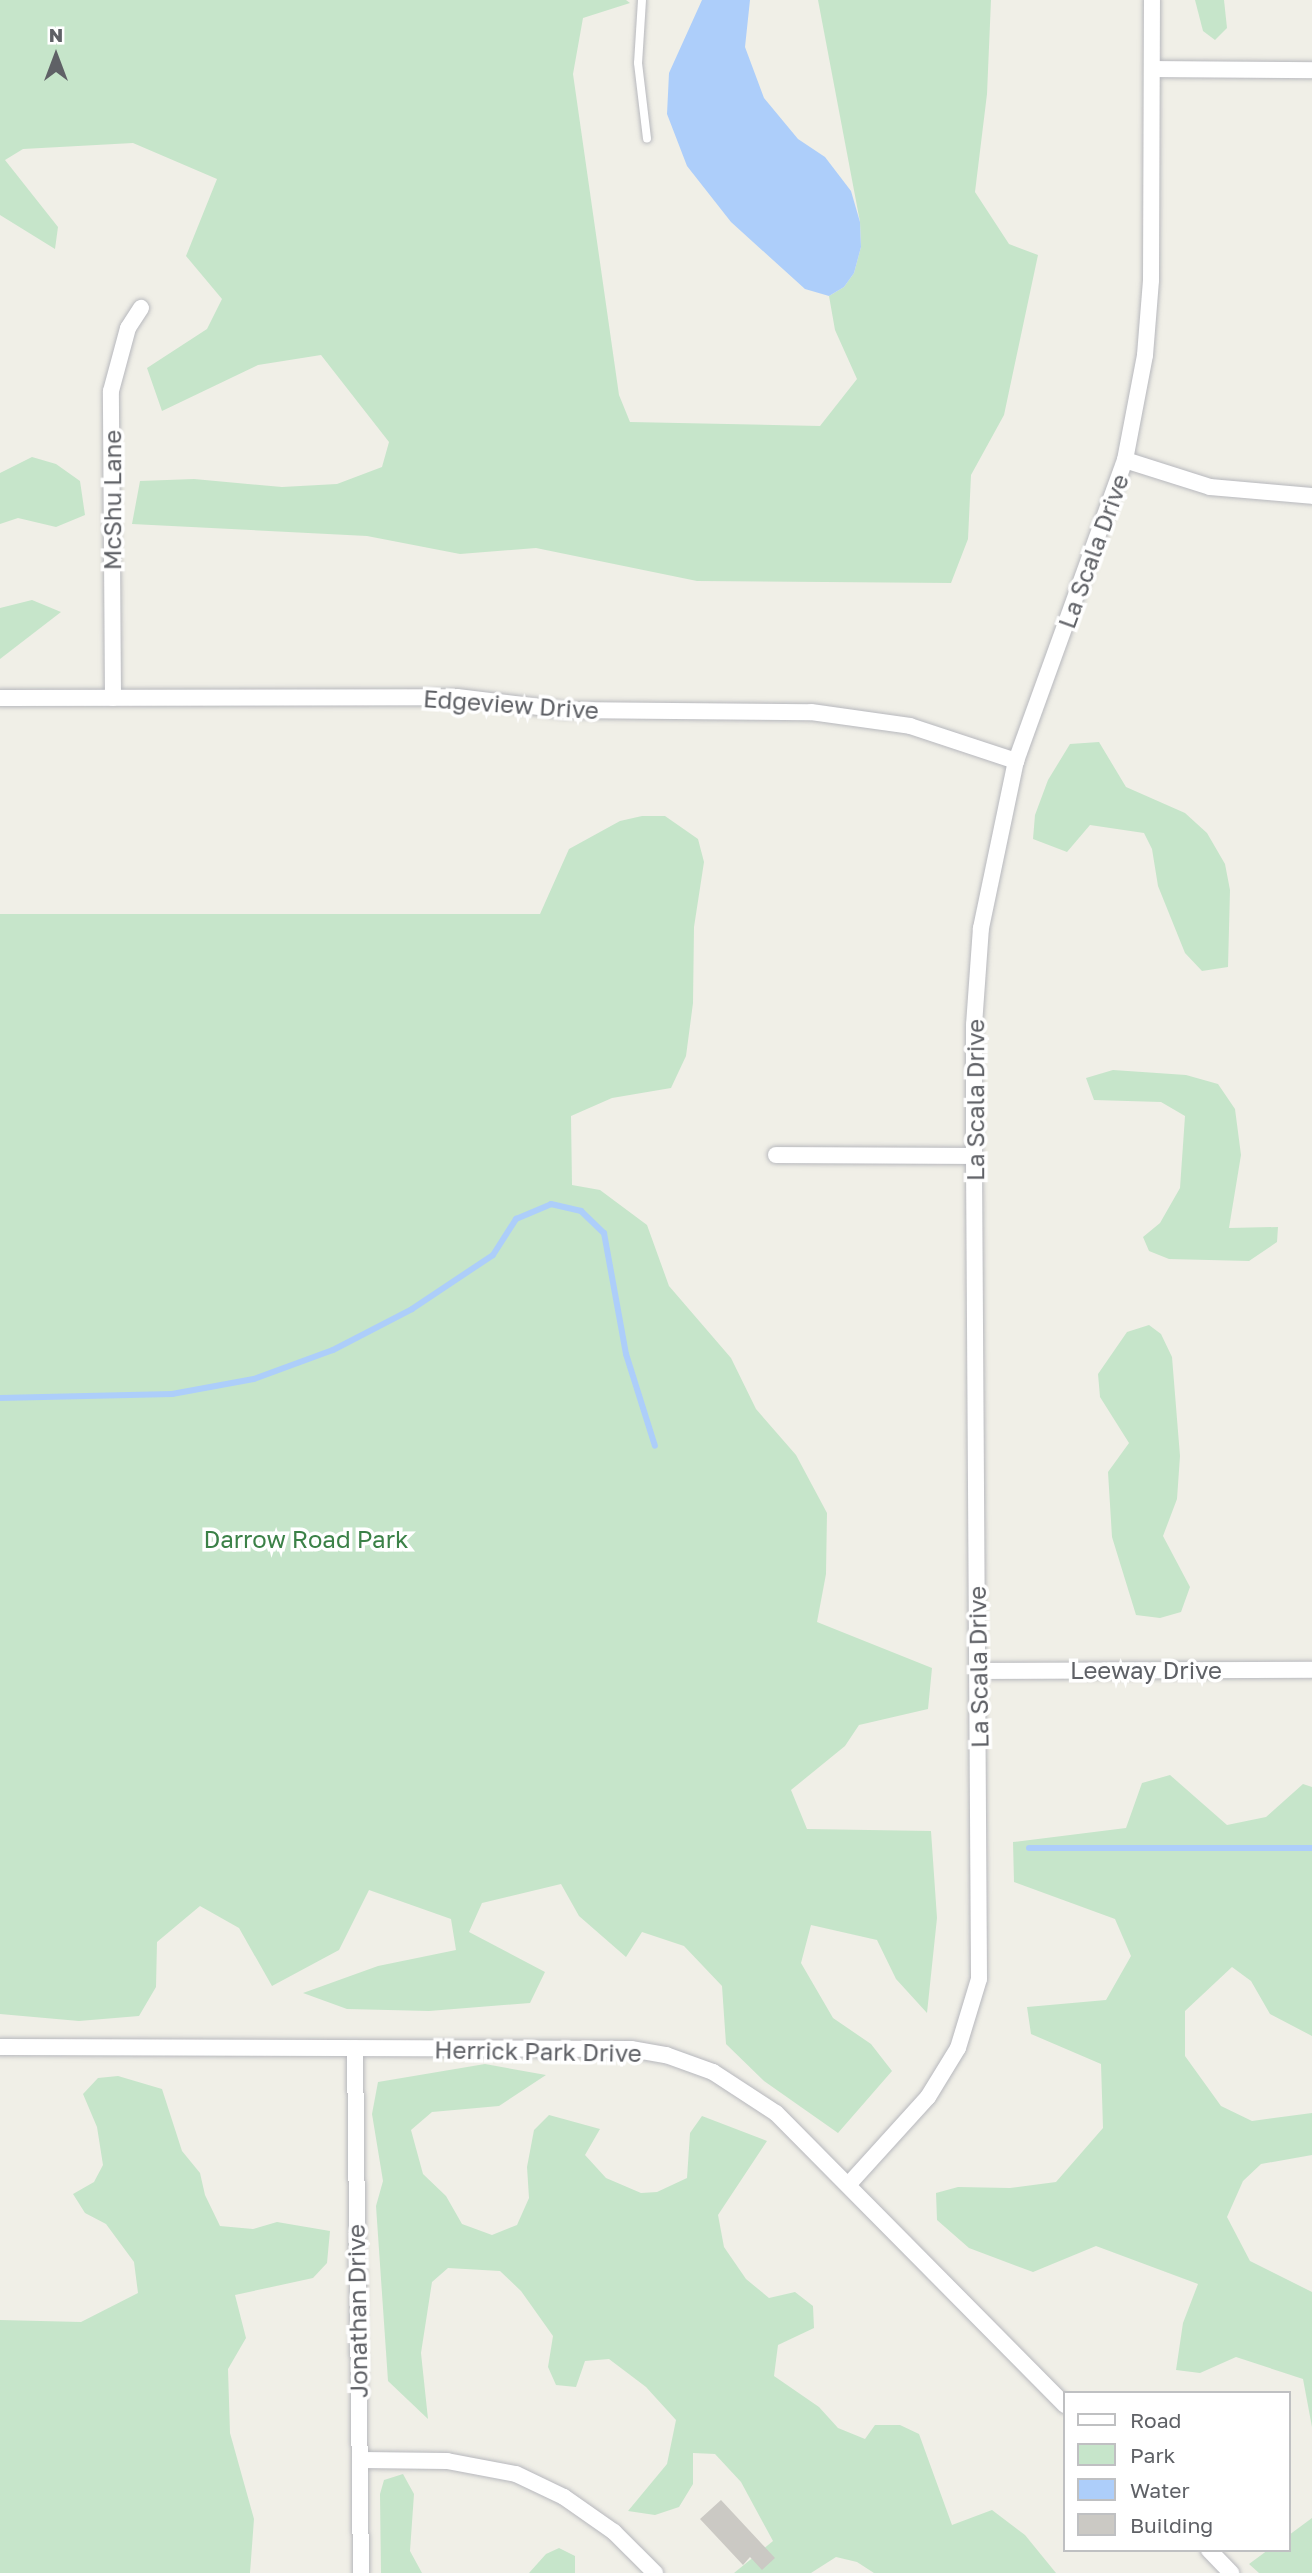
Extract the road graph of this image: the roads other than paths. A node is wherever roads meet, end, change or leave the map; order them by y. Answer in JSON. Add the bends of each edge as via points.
{"nodes":[{"id":1,"x":642,"y":0,"type":"edge"},
{"id":2,"x":1152,"y":0,"type":"edge"},
{"id":3,"x":1155,"y":69,"type":"junction"},
{"id":4,"x":1312,"y":70,"type":"edge"},
{"id":5,"x":647,"y":138,"type":"dead end"},
{"id":6,"x":141,"y":308,"type":"dead end"},
{"id":7,"x":1125,"y":460,"type":"junction"},
{"id":8,"x":1312,"y":496,"type":"edge"},
{"id":9,"x":0,"y":698,"type":"edge"},
{"id":10,"x":113,"y":698,"type":"junction"},
{"id":11,"x":1016,"y":761,"type":"junction"},
{"id":12,"x":776,"y":1155,"type":"dead end"},
{"id":13,"x":974,"y":1156,"type":"junction"},
{"id":14,"x":1312,"y":1670,"type":"edge"},
{"id":15,"x":980,"y":1671,"type":"junction"},
{"id":16,"x":0,"y":2047,"type":"edge"},
{"id":17,"x":355,"y":2048,"type":"junction"},
{"id":18,"x":849,"y":2184,"type":"junction"},
{"id":19,"x":1064,"y":2404,"type":"edge"},
{"id":20,"x":361,"y":2460,"type":"junction"},
{"id":21,"x":1211,"y":2552,"type":"edge"},
{"id":22,"x":361,"y":2573,"type":"edge"},
{"id":23,"x":655,"y":2573,"type":"edge"},
{"id":24,"x":1231,"y":2573,"type":"edge"}],
"edges":[{"from":1,"to":5,"type":"lane","via":[[638,63]]},
{"from":2,"to":3,"type":"street","name":"La Scala Drive"},
{"from":3,"to":4,"type":"street"},
{"from":3,"to":7,"type":"street","name":"La Scala Drive","via":[[1151,280],[1145,355]]},
{"from":6,"to":10,"type":"street","name":"McShu Lane","via":[[128,328],[111,391]]},
{"from":7,"to":8,"type":"street","via":[[1210,487]]},
{"from":7,"to":11,"type":"street","name":"La Scala Drive"},
{"from":9,"to":10,"type":"street","name":"Edgeview Drive"},
{"from":10,"to":11,"type":"street","name":"Edgeview Drive","via":[[457,696],[564,710],[811,712],[911,726]]},
{"from":11,"to":13,"type":"street","name":"La Scala Drive","via":[[981,928],[974,1025]]},
{"from":12,"to":13,"type":"street"},
{"from":13,"to":15,"type":"street","name":"La Scala Drive"},
{"from":14,"to":15,"type":"street","name":"Leeway Drive"},
{"from":15,"to":18,"type":"street","name":"La Scala Drive","via":[[981,1949],[971,2013],[958,2048],[928,2096]]},
{"from":16,"to":17,"type":"street","name":"Herrick Park Drive"},
{"from":17,"to":18,"type":"street","name":"Herrick Park Drive","via":[[631,2049],[666,2055],[744,2089],[776,2113]]},
{"from":17,"to":20,"type":"street","name":"Jonathan Drive"},
{"from":18,"to":19,"type":"street","name":"Herrick Park Drive"},
{"from":20,"to":22,"type":"street","name":"Jonathan Drive"},
{"from":20,"to":23,"type":"street","via":[[447,2461],[516,2474],[564,2497],[614,2532]]},
{"from":21,"to":24,"type":"street"}]}
